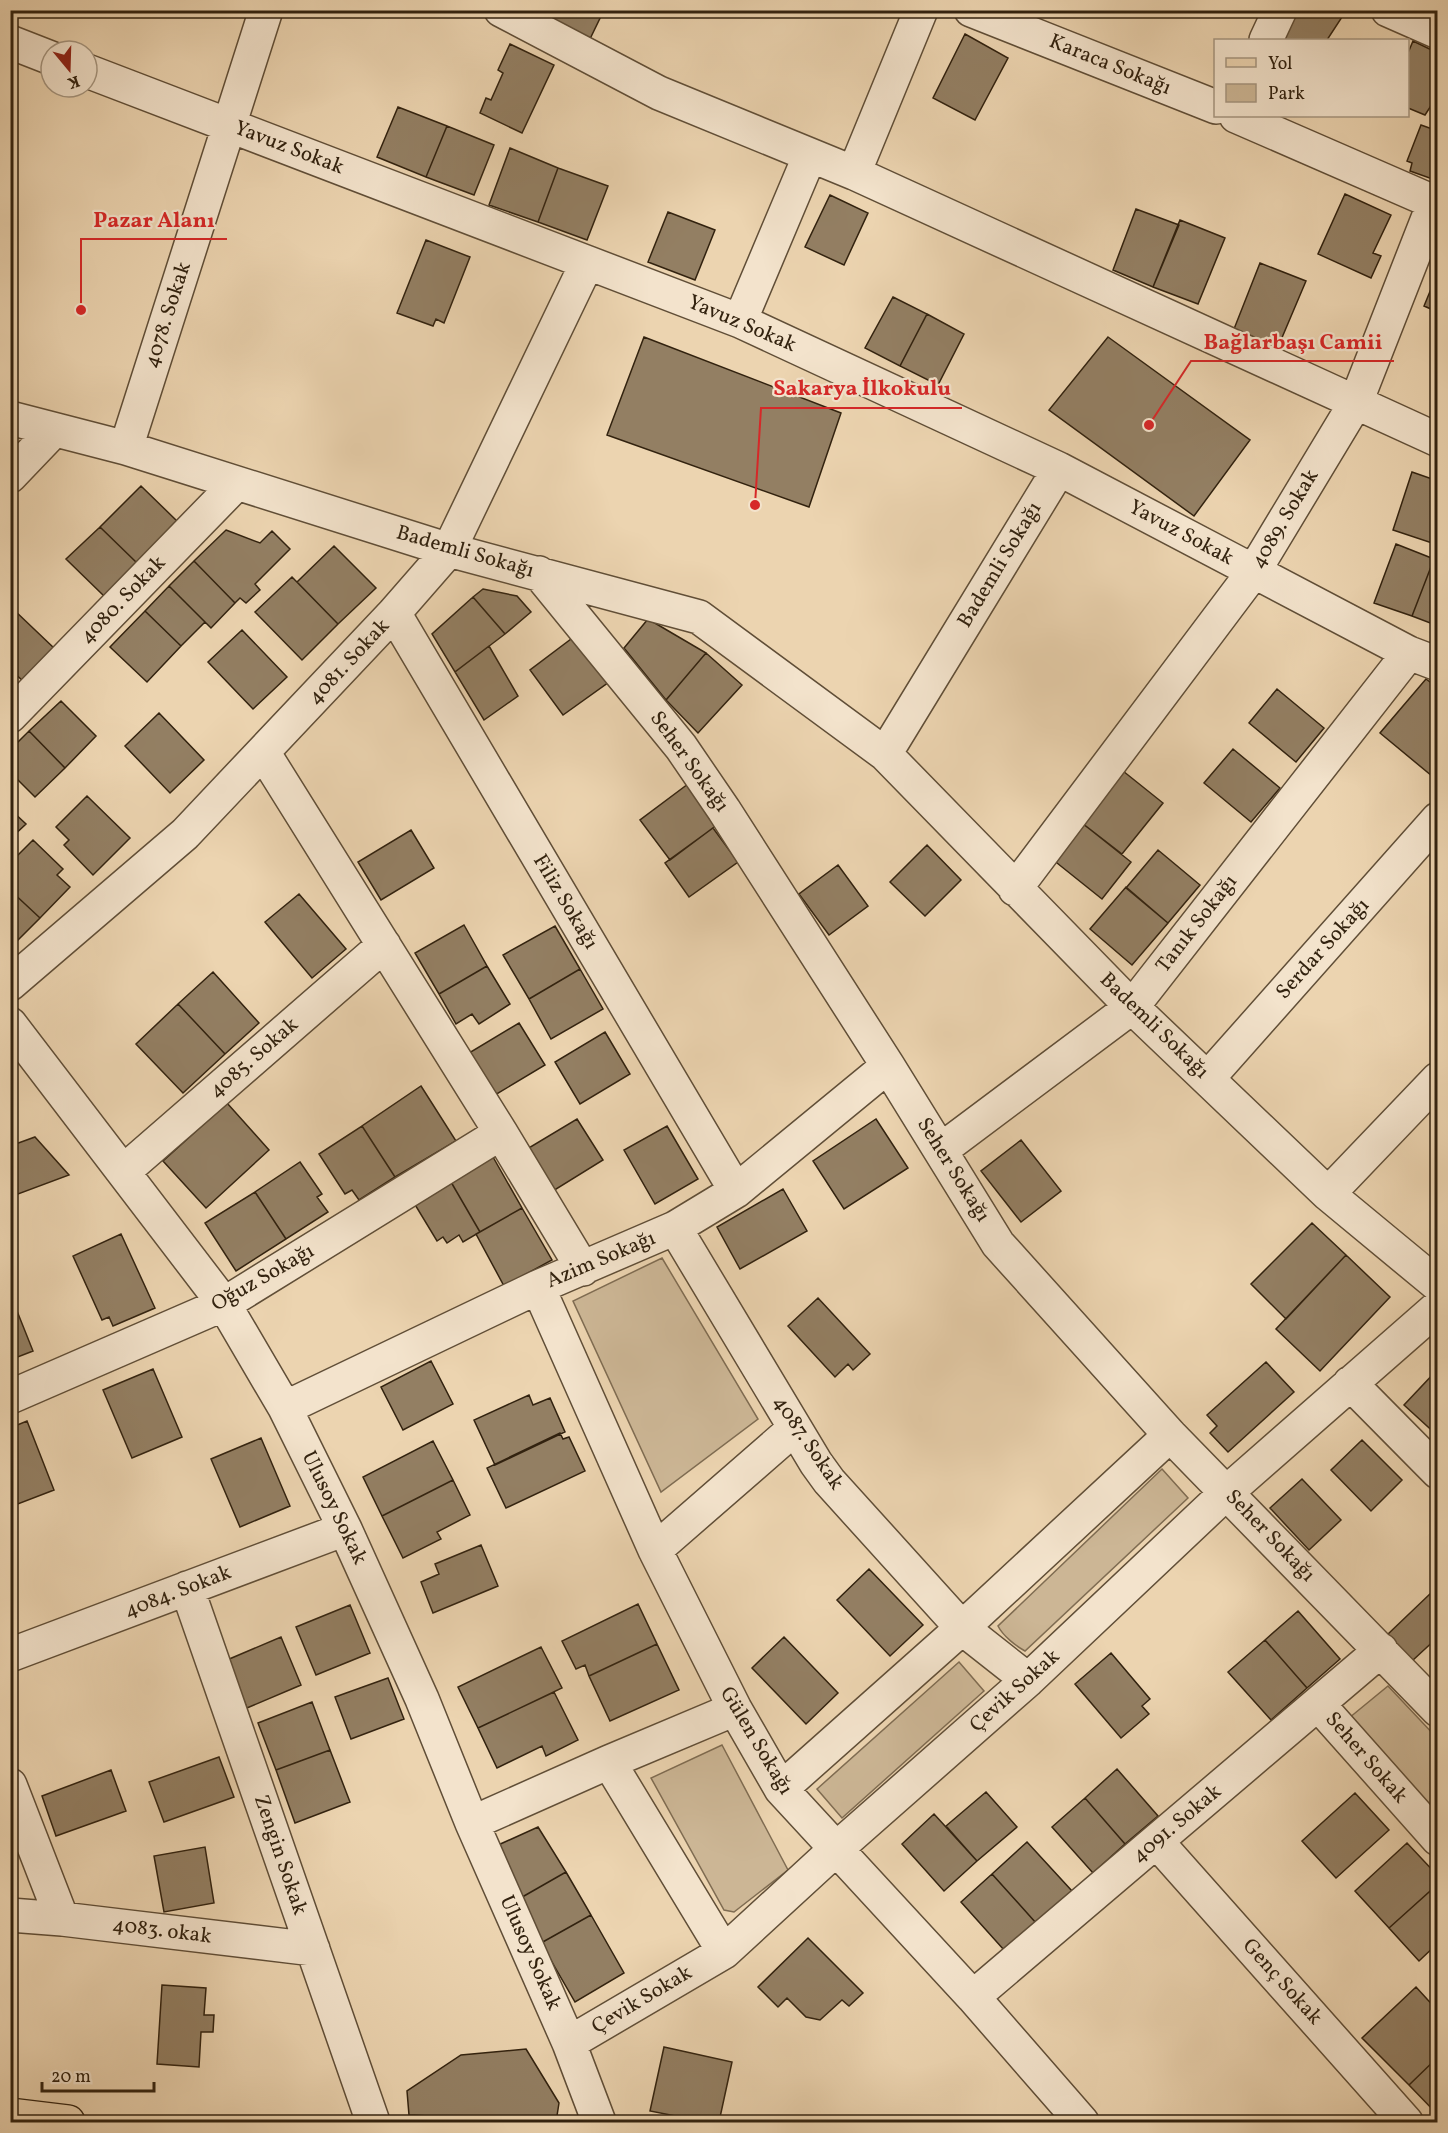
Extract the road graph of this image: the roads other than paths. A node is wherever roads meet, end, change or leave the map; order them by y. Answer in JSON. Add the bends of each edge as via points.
{"nodes":[{"id":1,"x":266,"y":10,"type":"edge"},
{"id":2,"x":501,"y":10,"type":"edge"},
{"id":3,"x":921,"y":10,"type":"edge"},
{"id":4,"x":970,"y":10,"type":"edge"},
{"id":5,"x":1280,"y":10,"type":"edge"},
{"id":6,"x":1388,"y":10,"type":"edge"},
{"id":7,"x":1437,"y":32,"type":"edge"},
{"id":8,"x":1266,"y":39,"type":"edge"},
{"id":9,"x":10,"y":42,"type":"edge"},
{"id":10,"x":39,"y":53,"type":"edge"},
{"id":11,"x":99,"y":76,"type":"edge"},
{"id":12,"x":1214,"y":107,"type":"edge"},
{"id":13,"x":1238,"y":117,"type":"edge"},
{"id":14,"x":229,"y":125,"type":"junction"},
{"id":15,"x":810,"y":156,"type":"junction"},
{"id":16,"x":854,"y":173,"type":"junction"},
{"id":17,"x":1436,"y":203,"type":"edge"},
{"id":18,"x":587,"y":263,"type":"junction"},
{"id":19,"x":741,"y":321,"type":"junction"},
{"id":20,"x":1356,"y":402,"type":"junction"},
{"id":21,"x":10,"y":418,"type":"edge"},
{"id":22,"x":54,"y":430,"type":"junction"},
{"id":23,"x":1437,"y":440,"type":"edge"},
{"id":24,"x":126,"y":448,"type":"junction"},
{"id":25,"x":1059,"y":469,"type":"junction"},
{"id":26,"x":10,"y":476,"type":"edge"},
{"id":27,"x":236,"y":484,"type":"junction"},
{"id":28,"x":449,"y":550,"type":"junction"},
{"id":29,"x":1254,"y":571,"type":"junction"},
{"id":30,"x":539,"y":573,"type":"junction"},
{"id":31,"x":394,"y":613,"type":"junction"},
{"id":32,"x":1423,"y":658,"type":"edge"},
{"id":33,"x":10,"y":716,"type":"edge"},
{"id":34,"x":263,"y":752,"type":"junction"},
{"id":35,"x":885,"y":754,"type":"junction"},
{"id":36,"x":1437,"y":819,"type":"edge"},
{"id":37,"x":1015,"y":889,"type":"junction"},
{"id":38,"x":384,"y":945,"type":"junction"},
{"id":39,"x":10,"y":984,"type":"edge"},
{"id":40,"x":1132,"y":1007,"type":"junction"},
{"id":41,"x":10,"y":1024,"type":"edge"},
{"id":42,"x":888,"y":1065,"type":"junction"},
{"id":43,"x":1208,"y":1078,"type":"junction"},
{"id":44,"x":1437,"y":1079,"type":"edge"},
{"id":45,"x":501,"y":1133,"type":"junction"},
{"id":46,"x":940,"y":1150,"type":"junction"},
{"id":47,"x":123,"y":1172,"type":"junction"},
{"id":48,"x":736,"y":1191,"type":"junction"},
{"id":49,"x":1328,"y":1194,"type":"junction"},
{"id":50,"x":675,"y":1228,"type":"junction"},
{"id":51,"x":583,"y":1269,"type":"junction"},
{"id":52,"x":1437,"y":1285,"type":"edge"},
{"id":53,"x":538,"y":1287,"type":"junction"},
{"id":54,"x":224,"y":1304,"type":"junction"},
{"id":55,"x":1437,"y":1308,"type":"edge"},
{"id":56,"x":1350,"y":1383,"type":"junction"},
{"id":57,"x":10,"y":1397,"type":"edge"},
{"id":58,"x":285,"y":1408,"type":"junction"},
{"id":59,"x":795,"y":1428,"type":"junction"},
{"id":60,"x":1170,"y":1435,"type":"junction"},
{"id":61,"x":1437,"y":1472,"type":"edge"},
{"id":62,"x":1227,"y":1492,"type":"junction"},
{"id":63,"x":345,"y":1529,"type":"junction"},
{"id":64,"x":655,"y":1550,"type":"junction"},
{"id":65,"x":187,"y":1588,"type":"junction"},
{"id":66,"x":962,"y":1629,"type":"junction"},
{"id":67,"x":1381,"y":1650,"type":"junction"},
{"id":68,"x":10,"y":1655,"type":"edge"},
{"id":69,"x":1028,"y":1680,"type":"junction"},
{"id":70,"x":1318,"y":1704,"type":"junction"},
{"id":71,"x":735,"y":1709,"type":"junction"},
{"id":72,"x":1437,"y":1710,"type":"edge"},
{"id":73,"x":609,"y":1762,"type":"junction"},
{"id":74,"x":10,"y":1785,"type":"edge"},
{"id":75,"x":781,"y":1789,"type":"junction"},
{"id":76,"x":472,"y":1823,"type":"junction"},
{"id":77,"x":1437,"y":1839,"type":"edge"},
{"id":78,"x":1157,"y":1842,"type":"junction"},
{"id":79,"x":835,"y":1850,"type":"junction"},
{"id":80,"x":10,"y":1915,"type":"edge"},
{"id":81,"x":62,"y":1919,"type":"junction"},
{"id":82,"x":313,"y":1949,"type":"junction"},
{"id":83,"x":724,"y":1952,"type":"junction"},
{"id":84,"x":973,"y":1998,"type":"junction"},
{"id":85,"x":569,"y":2043,"type":"junction"},
{"id":86,"x":10,"y":2115,"type":"edge"},
{"id":87,"x":68,"y":2122,"type":"edge"},
{"id":88,"x":373,"y":2122,"type":"edge"},
{"id":89,"x":599,"y":2122,"type":"edge"},
{"id":90,"x":1082,"y":2122,"type":"edge"},
{"id":91,"x":1406,"y":2122,"type":"edge"}],
"edges":[{"from":1,"to":14,"type":"street","name":"4078. Sokak"},
{"from":2,"to":15,"type":"street","via":[[659,93]]},
{"from":3,"to":16,"type":"street"},
{"from":4,"to":12,"type":"street","name":"Karaca Sokağı"},
{"from":5,"to":8,"type":"street"},
{"from":6,"to":7,"type":"street"},
{"from":9,"to":10,"type":"street"},
{"from":11,"to":14,"type":"street","name":"Yavuz Sokak"},
{"from":13,"to":17,"type":"street"},
{"from":14,"to":18,"type":"street","name":"Yavuz Sokak"},
{"from":14,"to":24,"type":"street","name":"4078. Sokak"},
{"from":15,"to":16,"type":"street"},
{"from":15,"to":19,"type":"street"},
{"from":16,"to":20,"type":"street"},
{"from":17,"to":20,"type":"street","name":"4089. Sokak"},
{"from":18,"to":19,"type":"street","name":"Yavuz Sokak"},
{"from":18,"to":28,"type":"street","name":"4081. Sokak"},
{"from":19,"to":25,"type":"street","name":"Yavuz Sokak"},
{"from":20,"to":23,"type":"street"},
{"from":20,"to":29,"type":"street","name":"4089. Sokak"},
{"from":21,"to":22,"type":"street","name":"Bademli Sokağı"},
{"from":22,"to":24,"type":"street","name":"Bademli Sokağı"},
{"from":22,"to":26,"type":"street"},
{"from":24,"to":27,"type":"street","name":"Bademli Sokağı"},
{"from":25,"to":29,"type":"street","name":"Yavuz Sokak"},
{"from":25,"to":35,"type":"street","name":"Bademli Sokağı"},
{"from":27,"to":28,"type":"street","name":"Bademli Sokağı"},
{"from":27,"to":33,"type":"street","name":"4080. Sokak"},
{"from":28,"to":30,"type":"street","name":"Bademli Sokağı"},
{"from":28,"to":31,"type":"street","name":"4081. Sokak"},
{"from":29,"to":32,"type":"street","name":"Yavuz Sokak"},
{"from":29,"to":37,"type":"street","name":"4089. Sokak"},
{"from":30,"to":35,"type":"street","name":"Bademli Sokağı","via":[[699,617]]},
{"from":30,"to":42,"type":"street","name":"Seher Sokağı","via":[[681,747]]},
{"from":31,"to":34,"type":"street","name":"4081. Sokak"},
{"from":31,"to":48,"type":"street","name":"Filiz Sokağı"},
{"from":32,"to":40,"type":"street","name":"Tanık Sokağı"},
{"from":34,"to":38,"type":"street"},
{"from":34,"to":39,"type":"street","name":"4081. Sokak","via":[[185,834]]},
{"from":35,"to":37,"type":"street","name":"Bademli Sokağı"},
{"from":36,"to":43,"type":"street","name":"Serdar Sokağı"},
{"from":37,"to":40,"type":"street","name":"Bademli Sokağı"},
{"from":38,"to":45,"type":"street"},
{"from":38,"to":47,"type":"street","name":"4085. Sokak"},
{"from":40,"to":43,"type":"street","name":"Bademli Sokağı"},
{"from":40,"to":46,"type":"street","name":"Tanık Sokağı"},
{"from":41,"to":47,"type":"street","name":"Ulusoy Sokak"},
{"from":42,"to":46,"type":"street","name":"Seher Sokağı"},
{"from":42,"to":48,"type":"street","name":"Azim Sokağı"},
{"from":43,"to":49,"type":"street","name":"Bademli Sokağı"},
{"from":44,"to":49,"type":"street"},
{"from":45,"to":51,"type":"street"},
{"from":45,"to":54,"type":"street","name":"Oğuz Sokağı"},
{"from":46,"to":60,"type":"street","name":"Seher Sokağı","via":[[998,1245]]},
{"from":47,"to":54,"type":"street","name":"Ulusoy Sokak"},
{"from":48,"to":50,"type":"street","name":"Azim Sokağı"},
{"from":49,"to":52,"type":"street","name":"Bademli Sokağı"},
{"from":50,"to":51,"type":"street","name":"Azim Sokağı"},
{"from":50,"to":59,"type":"street","name":"4087. Sokak"},
{"from":51,"to":53,"type":"street","name":"Azim Sokağı"},
{"from":53,"to":58,"type":"street","name":"Azim Sokağı"},
{"from":53,"to":64,"type":"street","name":"Gülen Sokağı"},
{"from":54,"to":57,"type":"street","name":"Oğuz Sokağı"},
{"from":54,"to":58,"type":"street","name":"Ulusoy Sokak"},
{"from":55,"to":56,"type":"street","name":"Çevik Sokak"},
{"from":56,"to":61,"type":"street"},
{"from":56,"to":62,"type":"street","name":"Çevik Sokak"},
{"from":58,"to":63,"type":"street","name":"Ulusoy Sokak"},
{"from":59,"to":64,"type":"street"},
{"from":59,"to":66,"type":"street","name":"4087. Sokak","via":[[830,1481]]},
{"from":60,"to":62,"type":"street","name":"Seher Sokağı"},
{"from":60,"to":66,"type":"street"},
{"from":62,"to":67,"type":"street","name":"Seher Sokağı"},
{"from":62,"to":69,"type":"street","name":"Çevik Sokak"},
{"from":63,"to":65,"type":"street","name":"4084. Sokak"},
{"from":63,"to":76,"type":"street","name":"Ulusoy Sokak","via":[[422,1699]]},
{"from":64,"to":71,"type":"street","name":"Gülen Sokağı"},
{"from":65,"to":68,"type":"street","name":"4084. Sokak"},
{"from":65,"to":82,"type":"street","name":"Zengin Sokak"},
{"from":66,"to":69,"type":"street","name":"4087. Sokak"},
{"from":66,"to":75,"type":"street"},
{"from":67,"to":70,"type":"street","name":"4091. Sokak"},
{"from":67,"to":72,"type":"street","name":"Seher Sokağı"},
{"from":69,"to":79,"type":"street","name":"Çevik Sokak"},
{"from":70,"to":77,"type":"street","name":"Seher Sokak"},
{"from":70,"to":78,"type":"street","name":"4091. Sokak"},
{"from":71,"to":73,"type":"street"},
{"from":71,"to":75,"type":"street","name":"Gülen Sokağı"},
{"from":73,"to":76,"type":"street"},
{"from":73,"to":83,"type":"street"},
{"from":74,"to":81,"type":"street"},
{"from":75,"to":79,"type":"street","name":"Gülen Sokağı"},
{"from":76,"to":85,"type":"street","name":"Ulusoy Sokak"},
{"from":78,"to":84,"type":"street","name":"4091. Sokak"},
{"from":78,"to":91,"type":"street","name":"Genç Sokak"},
{"from":79,"to":83,"type":"street","name":"Çevik Sokak"},
{"from":79,"to":84,"type":"street","name":"Gülen Sokağı"},
{"from":80,"to":81,"type":"street","name":"4083. okak"},
{"from":81,"to":82,"type":"street","name":"4083. okak"},
{"from":82,"to":88,"type":"street","name":"Zengin Sokak"},
{"from":83,"to":85,"type":"street","name":"Çevik Sokak"},
{"from":84,"to":90,"type":"street","name":"Gülen Sokağı"},
{"from":85,"to":89,"type":"street","name":"Ulusoy Sokak"},
{"from":86,"to":87,"type":"main road"}]}
